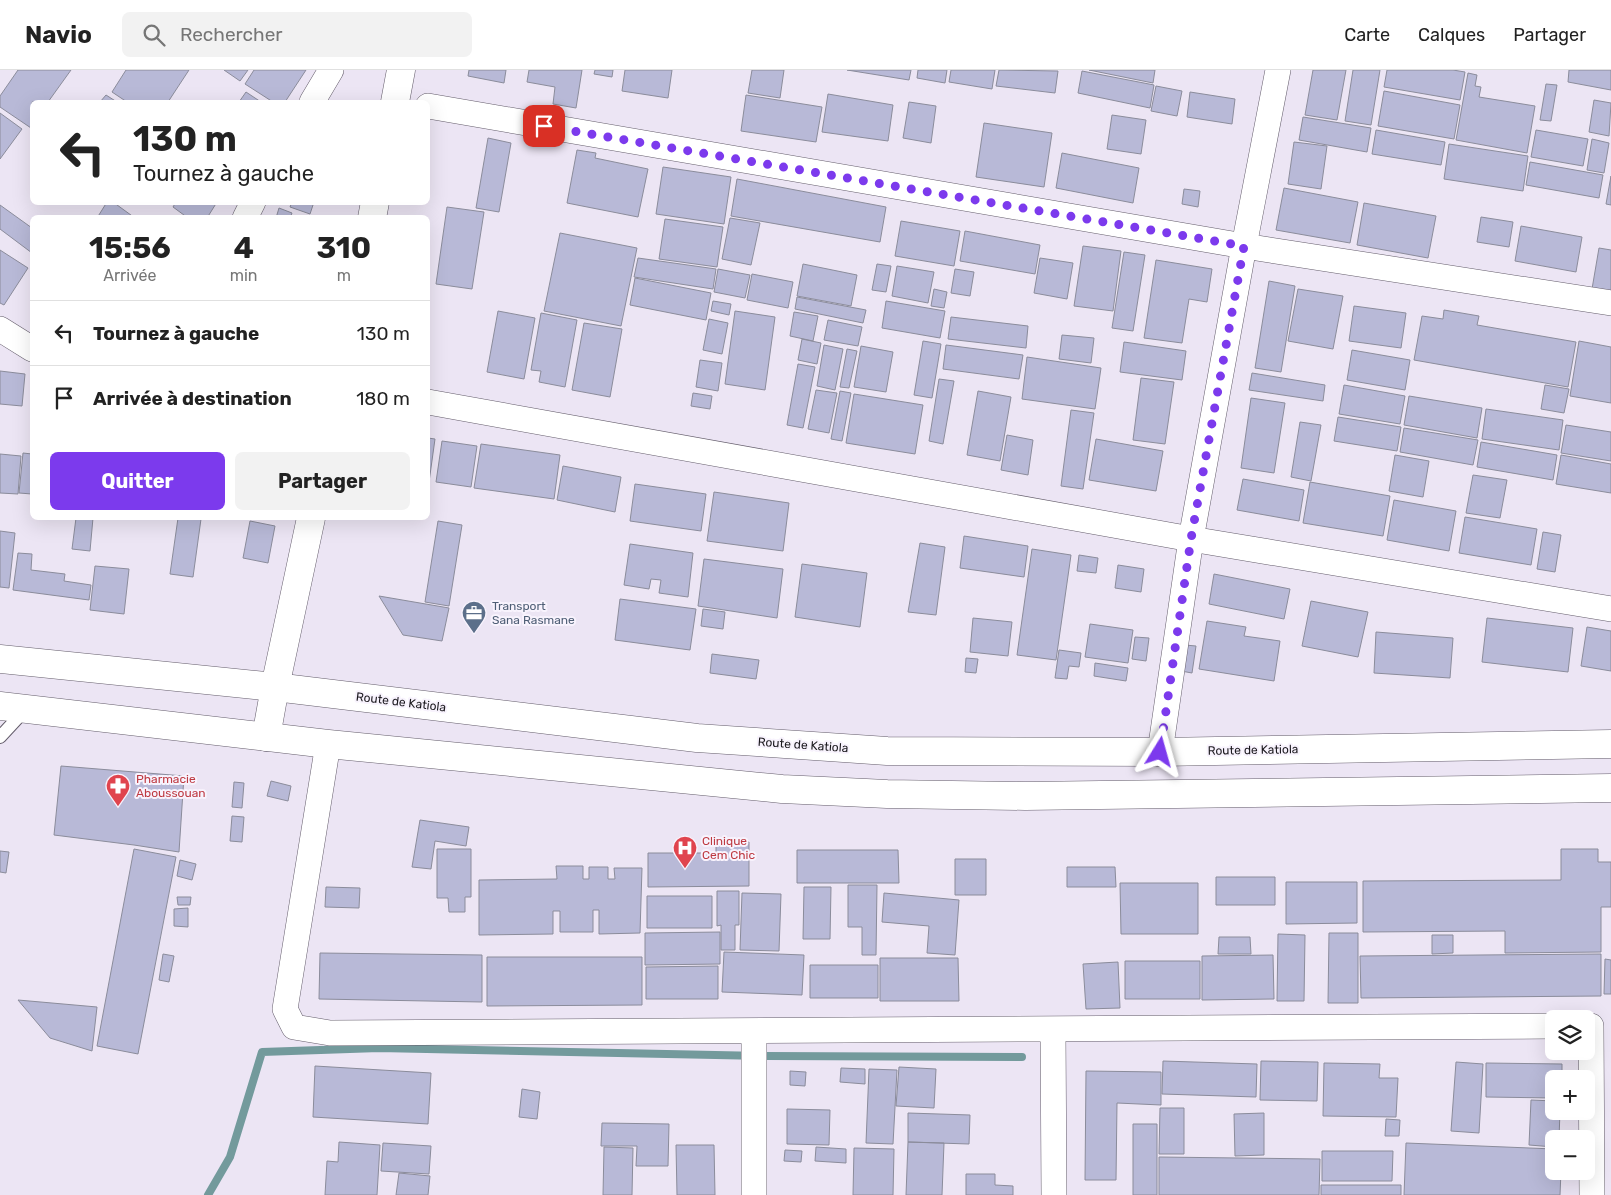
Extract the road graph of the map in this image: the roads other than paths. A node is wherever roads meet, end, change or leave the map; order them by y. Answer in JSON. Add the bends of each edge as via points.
{"nodes":[{"id":1,"x":332,"y":70,"type":"edge"},
{"id":2,"x":402,"y":70,"type":"edge"},
{"id":3,"x":1278,"y":70,"type":"edge"},
{"id":4,"x":313,"y":100,"type":"edge"},
{"id":5,"x":398,"y":100,"type":"edge"},
{"id":6,"x":430,"y":106,"type":"edge"},
{"id":7,"x":1244,"y":246,"type":"junction"},
{"id":8,"x":1611,"y":303,"type":"edge"},
{"id":9,"x":0,"y":329,"type":"edge"},
{"id":10,"x":30,"y":349,"type":"edge"},
{"id":11,"x":430,"y":402,"type":"edge"},
{"id":12,"x":311,"y":520,"type":"edge"},
{"id":13,"x":1191,"y":539,"type":"junction"},
{"id":14,"x":1611,"y":609,"type":"edge"},
{"id":15,"x":0,"y":659,"type":"edge"},
{"id":16,"x":275,"y":687,"type":"junction"},
{"id":17,"x":13,"y":708,"type":"edge"},
{"id":18,"x":266,"y":737,"type":"junction"},
{"id":19,"x":0,"y":738,"type":"edge"},
{"id":20,"x":328,"y":744,"type":"junction"},
{"id":21,"x":1611,"y":744,"type":"edge"},
{"id":22,"x":1160,"y":752,"type":"junction"},
{"id":23,"x":1611,"y":788,"type":"edge"},
{"id":24,"x":1545,"y":1026,"type":"edge"},
{"id":25,"x":1596,"y":1026,"type":"edge"},
{"id":26,"x":1053,"y":1029,"type":"junction"},
{"id":27,"x":754,"y":1032,"type":"junction"},
{"id":28,"x":754,"y":1195,"type":"edge"},
{"id":29,"x":1054,"y":1195,"type":"edge"},
{"id":30,"x":1592,"y":1195,"type":"edge"}],
"edges":[{"from":1,"to":4,"type":"street"},
{"from":2,"to":5,"type":"main road"},
{"from":3,"to":7,"type":"street"},
{"from":6,"to":7,"type":"street"},
{"from":7,"to":8,"type":"street"},
{"from":7,"to":13,"type":"street"},
{"from":9,"to":10,"type":"street"},
{"from":11,"to":13,"type":"street"},
{"from":12,"to":16,"type":"main road"},
{"from":13,"to":14,"type":"street"},
{"from":13,"to":22,"type":"street"},
{"from":15,"to":16,"type":"main road","name":"Route de Katiola"},
{"from":16,"to":18,"type":"main road"},
{"from":16,"to":22,"type":"main road","name":"Route de Katiola","via":[[706,738],[887,751]]},
{"from":17,"to":18,"type":"main road"},
{"from":17,"to":19,"type":"lane"},
{"from":18,"to":20,"type":"main road"},
{"from":20,"to":23,"type":"main road","via":[[782,789],[886,794],[1025,796]]},
{"from":20,"to":27,"type":"street","via":[[285,1009],[294,1027],[330,1033]]},
{"from":21,"to":22,"type":"main road","name":"Route de Katiola"},
{"from":24,"to":26,"type":"street"},
{"from":25,"to":30,"type":"street"},
{"from":26,"to":27,"type":"street"},
{"from":26,"to":29,"type":"street"},
{"from":27,"to":28,"type":"street"}]}
